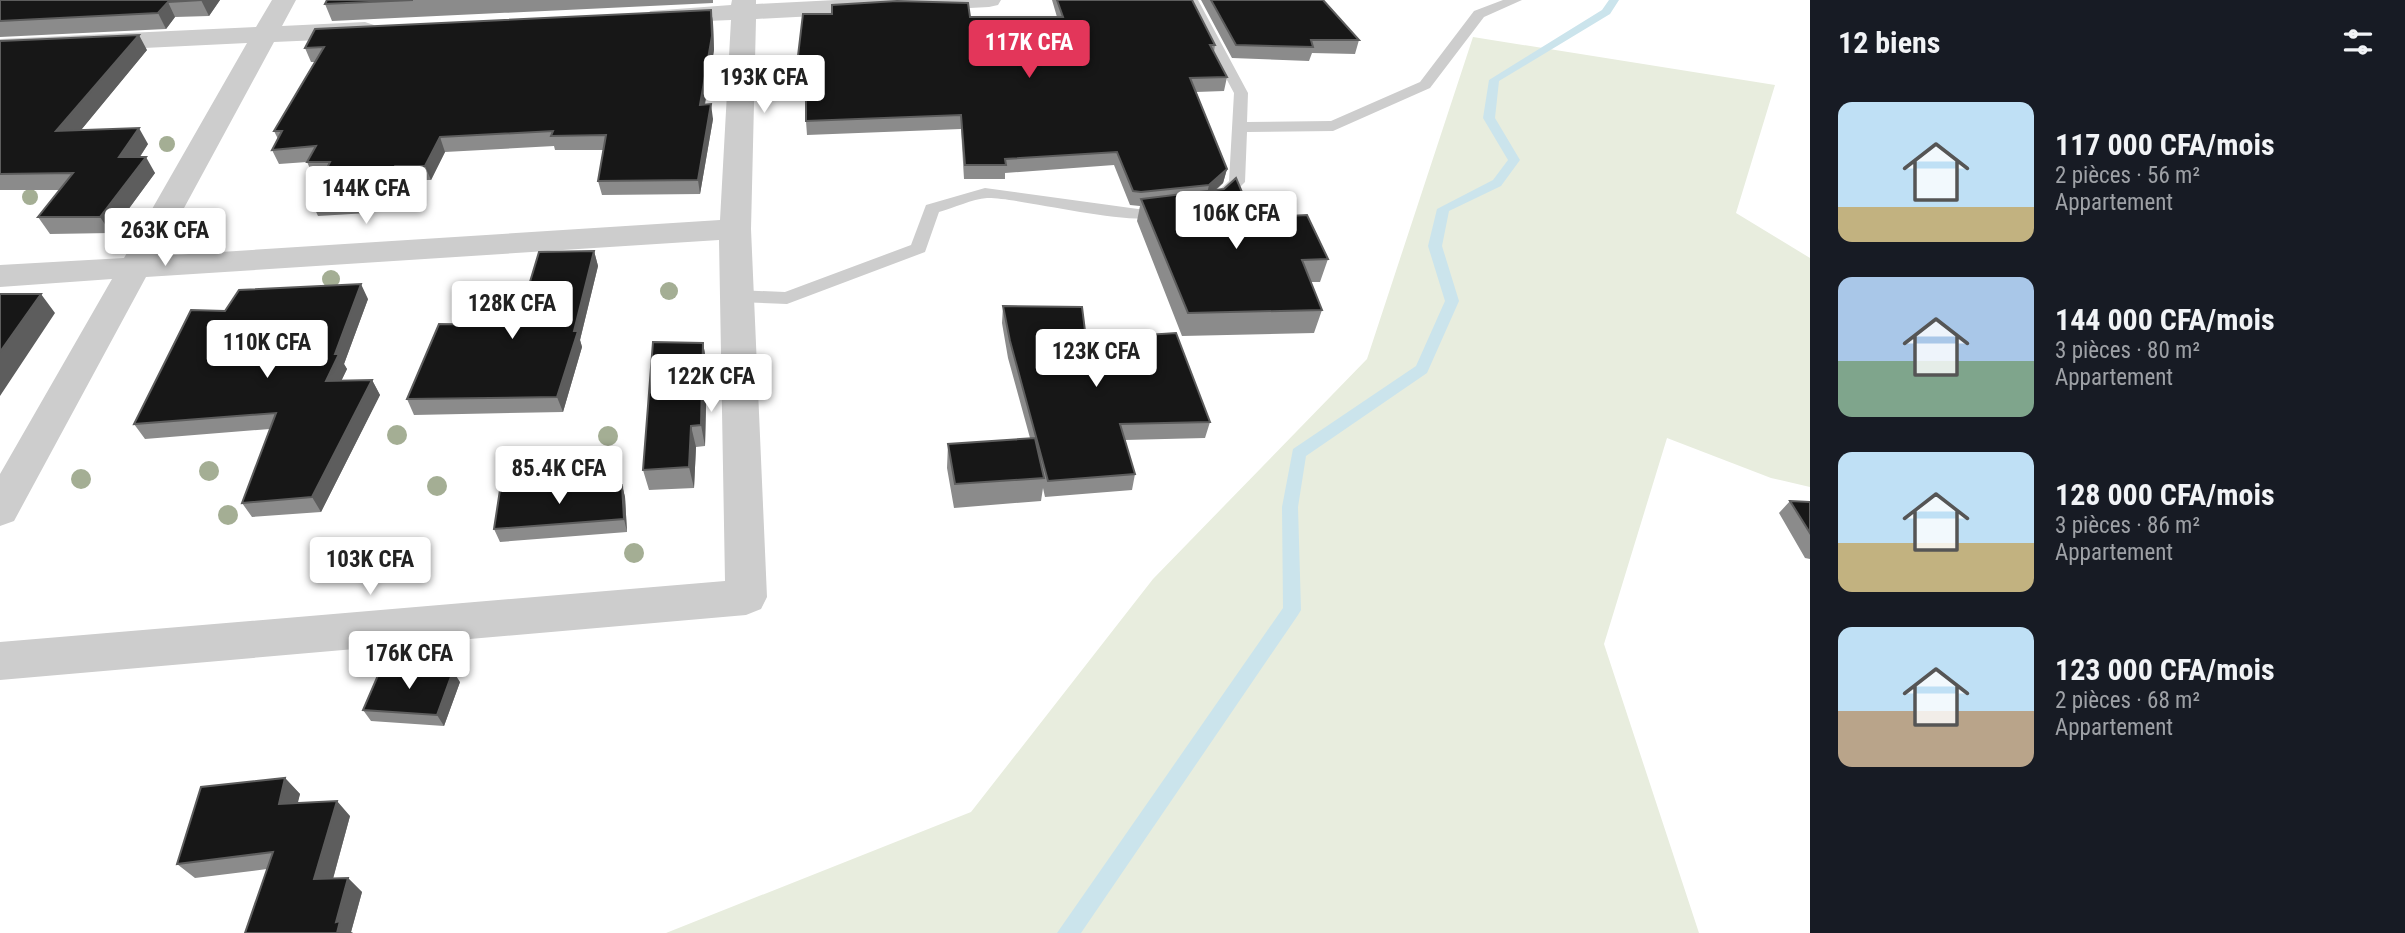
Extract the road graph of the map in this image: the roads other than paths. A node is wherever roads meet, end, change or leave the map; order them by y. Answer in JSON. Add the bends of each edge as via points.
{"nodes":[{"id":1,"x":284,"y":0,"type":"edge"},
{"id":2,"x":989,"y":0,"type":"edge"},
{"id":3,"x":1191,"y":0,"type":"edge"},
{"id":4,"x":1515,"y":0,"type":"edge"},
{"id":5,"x":744,"y":6,"type":"edge"},
{"id":6,"x":635,"y":17,"type":"edge"},
{"id":7,"x":388,"y":29,"type":"edge"},
{"id":8,"x":264,"y":35,"type":"junction"},
{"id":9,"x":0,"y":47,"type":"edge"},
{"id":10,"x":1239,"y":127,"type":"junction"},
{"id":11,"x":735,"y":229,"type":"junction"},
{"id":12,"x":135,"y":268,"type":"junction"},
{"id":13,"x":0,"y":276,"type":"edge"},
{"id":14,"x":737,"y":296,"type":"junction"},
{"id":15,"x":0,"y":510,"type":"edge"},
{"id":16,"x":0,"y":661,"type":"edge"}],
"edges":[{"from":1,"to":8,"type":"street"},
{"from":2,"to":5,"type":"street"},
{"from":3,"to":10,"type":"lane","via":[[1241,93]]},
{"from":4,"to":10,"type":"lane","via":[[1479,14],[1425,85],[1333,126]]},
{"from":5,"to":6,"type":"street"},
{"from":5,"to":11,"type":"street"},
{"from":7,"to":8,"type":"street"},
{"from":8,"to":9,"type":"street"},
{"from":8,"to":12,"type":"street"},
{"from":10,"to":14,"type":"lane","via":[[1237,182],[1212,205],[1138,214],[985,193],[932,209],[919,248],[787,298]]},
{"from":11,"to":12,"type":"street"},
{"from":11,"to":14,"type":"street"},
{"from":12,"to":13,"type":"street"},
{"from":12,"to":15,"type":"street"},
{"from":14,"to":16,"type":"street","via":[[746,597]]}]}
